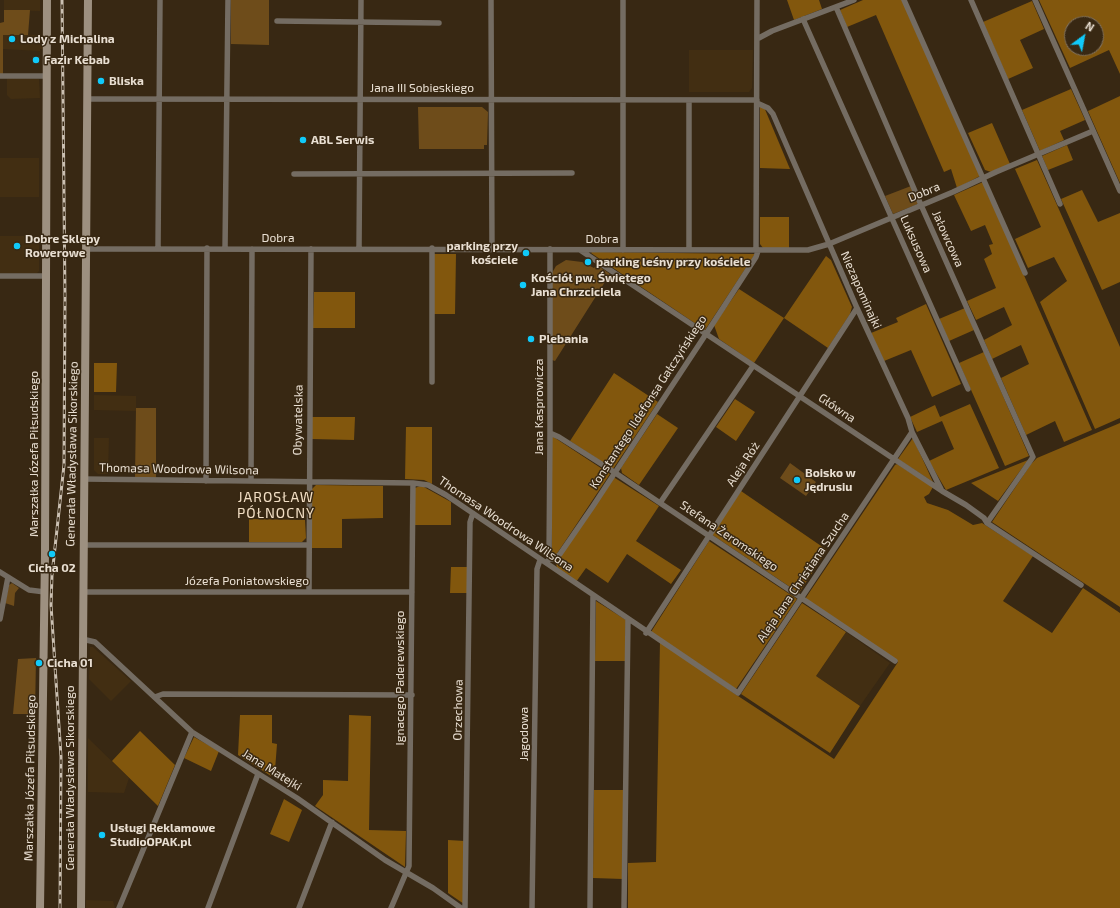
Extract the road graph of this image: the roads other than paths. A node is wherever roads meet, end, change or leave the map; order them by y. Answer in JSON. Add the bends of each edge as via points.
{"nodes":[{"id":1,"x":47,"y":0,"type":"edge"},
{"id":2,"x":88,"y":0,"type":"edge"},
{"id":3,"x":160,"y":0,"type":"edge"},
{"id":4,"x":228,"y":0,"type":"edge"},
{"id":5,"x":361,"y":0,"type":"edge"},
{"id":6,"x":491,"y":0,"type":"edge"},
{"id":7,"x":623,"y":0,"type":"edge"},
{"id":8,"x":757,"y":0,"type":"edge"},
{"id":9,"x":854,"y":0,"type":"edge"},
{"id":10,"x":904,"y":0,"type":"edge"},
{"id":11,"x":971,"y":0,"type":"edge"},
{"id":12,"x":1035,"y":0,"type":"edge"},
{"id":13,"x":836,"y":7,"type":"junction"},
{"id":14,"x":803,"y":19,"type":"junction"},
{"id":15,"x":277,"y":21,"type":"dead end"},
{"id":16,"x":361,"y":22,"type":"junction"},
{"id":17,"x":439,"y":23,"type":"dead end"},
{"id":18,"x":757,"y":39,"type":"junction"},
{"id":19,"x":0,"y":76,"type":"edge"},
{"id":20,"x":47,"y":76,"type":"junction"},
{"id":21,"x":87,"y":99,"type":"junction"},
{"id":22,"x":159,"y":99,"type":"junction"},
{"id":23,"x":227,"y":99,"type":"junction"},
{"id":24,"x":360,"y":99,"type":"junction"},
{"id":25,"x":491,"y":99,"type":"junction"},
{"id":26,"x":624,"y":99,"type":"junction"},
{"id":27,"x":689,"y":100,"type":"junction"},
{"id":28,"x":757,"y":102,"type":"junction"},
{"id":29,"x":1093,"y":131,"type":"junction"},
{"id":30,"x":1038,"y":154,"type":"junction"},
{"id":31,"x":491,"y":173,"type":"junction"},
{"id":32,"x":294,"y":174,"type":"dead end"},
{"id":33,"x":359,"y":174,"type":"junction"},
{"id":34,"x":572,"y":174,"type":"dead end"},
{"id":35,"x":985,"y":178,"type":"junction"},
{"id":36,"x":1120,"y":191,"type":"edge"},
{"id":37,"x":1060,"y":204,"type":"dead end"},
{"id":38,"x":922,"y":205,"type":"junction"},
{"id":39,"x":892,"y":217,"type":"junction"},
{"id":40,"x":829,"y":244,"type":"junction"},
{"id":41,"x":86,"y":248,"type":"junction"},
{"id":42,"x":158,"y":248,"type":"junction"},
{"id":43,"x":207,"y":248,"type":"junction"},
{"id":44,"x":252,"y":248,"type":"junction"},
{"id":45,"x":359,"y":248,"type":"junction"},
{"id":46,"x":432,"y":248,"type":"junction"},
{"id":47,"x":225,"y":249,"type":"junction"},
{"id":48,"x":311,"y":249,"type":"junction"},
{"id":49,"x":492,"y":249,"type":"junction"},
{"id":50,"x":550,"y":249,"type":"junction"},
{"id":51,"x":580,"y":250,"type":"junction"},
{"id":52,"x":623,"y":250,"type":"junction"},
{"id":53,"x":689,"y":250,"type":"junction"},
{"id":54,"x":757,"y":250,"type":"junction"},
{"id":55,"x":1025,"y":273,"type":"dead end"},
{"id":56,"x":0,"y":276,"type":"edge"},
{"id":57,"x":47,"y":276,"type":"junction"},
{"id":58,"x":857,"y":308,"type":"junction"},
{"id":59,"x":706,"y":334,"type":"junction"},
{"id":60,"x":753,"y":366,"type":"junction"},
{"id":61,"x":432,"y":382,"type":"dead end"},
{"id":62,"x":968,"y":389,"type":"dead end"},
{"id":63,"x":800,"y":396,"type":"junction"},
{"id":64,"x":912,"y":432,"type":"junction"},
{"id":65,"x":550,"y":433,"type":"junction"},
{"id":66,"x":894,"y":459,"type":"junction"},
{"id":67,"x":614,"y":472,"type":"junction"},
{"id":68,"x":84,"y":479,"type":"junction"},
{"id":69,"x":206,"y":481,"type":"junction"},
{"id":70,"x":251,"y":481,"type":"junction"},
{"id":71,"x":308,"y":482,"type":"junction"},
{"id":72,"x":413,"y":483,"type":"junction"},
{"id":73,"x":942,"y":491,"type":"junction"},
{"id":74,"x":660,"y":503,"type":"junction"},
{"id":75,"x":473,"y":513,"type":"junction"},
{"id":76,"x":987,"y":523,"type":"junction"},
{"id":77,"x":709,"y":536,"type":"junction"},
{"id":78,"x":83,"y":545,"type":"junction"},
{"id":79,"x":308,"y":546,"type":"junction"},
{"id":80,"x":540,"y":560,"type":"junction"},
{"id":81,"x":548,"y":561,"type":"junction"},
{"id":82,"x":0,"y":572,"type":"edge"},
{"id":83,"x":8,"y":577,"type":"junction"},
{"id":84,"x":1081,"y":585,"type":"dead end"},
{"id":85,"x":45,"y":592,"type":"junction"},
{"id":86,"x":83,"y":592,"type":"junction"},
{"id":87,"x":309,"y":592,"type":"junction"},
{"id":88,"x":412,"y":592,"type":"junction"},
{"id":89,"x":593,"y":596,"type":"junction"},
{"id":90,"x":802,"y":599,"type":"junction"},
{"id":91,"x":0,"y":619,"type":"edge"},
{"id":92,"x":628,"y":620,"type":"junction"},
{"id":93,"x":646,"y":633,"type":"junction"},
{"id":94,"x":82,"y":639,"type":"junction"},
{"id":95,"x":895,"y":661,"type":"dead end"},
{"id":96,"x":738,"y":693,"type":"joint"},
{"id":97,"x":412,"y":695,"type":"junction"},
{"id":98,"x":155,"y":697,"type":"junction"},
{"id":99,"x":192,"y":732,"type":"junction"},
{"id":100,"x":258,"y":774,"type":"junction"},
{"id":101,"x":332,"y":822,"type":"junction"},
{"id":102,"x":406,"y":872,"type":"junction"},
{"id":103,"x":40,"y":908,"type":"edge"},
{"id":104,"x":81,"y":908,"type":"edge"},
{"id":105,"x":119,"y":908,"type":"edge"},
{"id":106,"x":208,"y":908,"type":"edge"},
{"id":107,"x":299,"y":908,"type":"edge"},
{"id":108,"x":391,"y":908,"type":"edge"},
{"id":109,"x":461,"y":908,"type":"edge"},
{"id":110,"x":465,"y":908,"type":"edge"},
{"id":111,"x":532,"y":908,"type":"edge"},
{"id":112,"x":590,"y":908,"type":"edge"},
{"id":113,"x":624,"y":908,"type":"edge"}],
"edges":[{"from":1,"to":20,"type":"main road","name":"Marszałka Józefa Piłsudskiego"},
{"from":2,"to":21,"type":"main road","name":"Generała Władysława Sikorskiego"},
{"from":3,"to":22,"type":"street"},
{"from":4,"to":23,"type":"street"},
{"from":5,"to":16,"type":"street"},
{"from":6,"to":25,"type":"street"},
{"from":7,"to":26,"type":"street"},
{"from":8,"to":18,"type":"street"},
{"from":9,"to":13,"type":"street"},
{"from":10,"to":35,"type":"street"},
{"from":11,"to":30,"type":"street"},
{"from":12,"to":29,"type":"street"},
{"from":13,"to":14,"type":"street"},
{"from":13,"to":38,"type":"street","name":"Jałowcowa"},
{"from":14,"to":18,"type":"street"},
{"from":14,"to":39,"type":"street","name":"Luksusowa"},
{"from":15,"to":16,"type":"street"},
{"from":16,"to":17,"type":"street"},
{"from":16,"to":24,"type":"street"},
{"from":18,"to":28,"type":"street"},
{"from":19,"to":20,"type":"street"},
{"from":20,"to":57,"type":"main road","name":"Marszałka Józefa Piłsudskiego"},
{"from":21,"to":22,"type":"street","name":"Jana III Sobieskiego"},
{"from":21,"to":41,"type":"main road","name":"Generała Władysława Sikorskiego"},
{"from":22,"to":23,"type":"street","name":"Jana III Sobieskiego"},
{"from":22,"to":42,"type":"street"},
{"from":23,"to":24,"type":"street","name":"Jana III Sobieskiego"},
{"from":23,"to":47,"type":"street"},
{"from":24,"to":25,"type":"street","name":"Jana III Sobieskiego"},
{"from":24,"to":33,"type":"street"},
{"from":25,"to":26,"type":"street","name":"Jana III Sobieskiego"},
{"from":25,"to":31,"type":"street"},
{"from":26,"to":27,"type":"street","name":"Jana III Sobieskiego"},
{"from":26,"to":52,"type":"street"},
{"from":27,"to":28,"type":"street","name":"Jana III Sobieskiego"},
{"from":27,"to":53,"type":"street"},
{"from":28,"to":40,"type":"street","name":"Niezapominajki","via":[[773,114]]},
{"from":28,"to":54,"type":"street"},
{"from":29,"to":30,"type":"street","name":"Dobra"},
{"from":29,"to":36,"type":"street"},
{"from":30,"to":35,"type":"street","name":"Dobra"},
{"from":30,"to":37,"type":"street"},
{"from":31,"to":33,"type":"street"},
{"from":31,"to":34,"type":"street"},
{"from":31,"to":49,"type":"street"},
{"from":32,"to":33,"type":"street"},
{"from":33,"to":45,"type":"street"},
{"from":35,"to":38,"type":"street","name":"Dobra"},
{"from":35,"to":55,"type":"street"},
{"from":38,"to":39,"type":"street","name":"Dobra"},
{"from":38,"to":76,"type":"street","name":"Jałowcowa","via":[[1033,457]]},
{"from":39,"to":40,"type":"street","name":"Dobra"},
{"from":39,"to":62,"type":"street","name":"Luksusowa"},
{"from":40,"to":54,"type":"street","name":"Dobra","via":[[808,250]]},
{"from":40,"to":58,"type":"street","name":"Niezapominajki"},
{"from":41,"to":42,"type":"street","name":"Dobra"},
{"from":41,"to":68,"type":"main road","name":"Generała Władysława Sikorskiego"},
{"from":42,"to":43,"type":"street","name":"Dobra"},
{"from":43,"to":47,"type":"street","name":"Dobra"},
{"from":43,"to":69,"type":"street"},
{"from":44,"to":47,"type":"street","name":"Dobra"},
{"from":44,"to":48,"type":"street","name":"Dobra"},
{"from":44,"to":70,"type":"street"},
{"from":45,"to":46,"type":"street","name":"Dobra"},
{"from":45,"to":48,"type":"street","name":"Dobra"},
{"from":46,"to":49,"type":"street","name":"Dobra"},
{"from":46,"to":61,"type":"street"},
{"from":48,"to":71,"type":"street","name":"Obywatelska"},
{"from":49,"to":50,"type":"street","name":"Dobra"},
{"from":50,"to":51,"type":"street","name":"Dobra"},
{"from":50,"to":65,"type":"street","name":"Jana Kasprowicza"},
{"from":51,"to":52,"type":"street","name":"Dobra"},
{"from":51,"to":59,"type":"street","name":"Główna"},
{"from":52,"to":53,"type":"street","name":"Dobra"},
{"from":53,"to":54,"type":"street","name":"Dobra"},
{"from":54,"to":59,"type":"street","name":"Konstantego Ildefonsa Gałczyńskiego","via":[[756,257]]},
{"from":56,"to":57,"type":"street"},
{"from":57,"to":85,"type":"main road","name":"Marszałka Józefa Piłsudskiego"},
{"from":58,"to":63,"type":"street","name":"Aleja Róż"},
{"from":58,"to":64,"type":"street","name":"Niezapominajki","via":[[908,418]]},
{"from":59,"to":60,"type":"street","name":"Główna"},
{"from":59,"to":67,"type":"street","name":"Konstantego Ildefonsa Gałczyńskiego"},
{"from":60,"to":63,"type":"street","name":"Główna"},
{"from":60,"to":74,"type":"street"},
{"from":63,"to":66,"type":"street","name":"Główna"},
{"from":63,"to":77,"type":"street","name":"Aleja Róż"},
{"from":64,"to":66,"type":"street","name":"Aleja Jana Christiana Szucha"},
{"from":64,"to":73,"type":"street","name":"Niezapominajki"},
{"from":65,"to":67,"type":"street","name":"Stefana Żeromskiego"},
{"from":65,"to":81,"type":"street","name":"Jana Kasprowicza"},
{"from":66,"to":73,"type":"street","name":"Główna"},
{"from":66,"to":90,"type":"street","name":"Aleja Jana Christiana Szucha"},
{"from":67,"to":74,"type":"street","name":"Stefana Żeromskiego"},
{"from":67,"to":81,"type":"street","name":"Konstantego Ildefonsa Gałczyńskiego","via":[[560,554]]},
{"from":68,"to":69,"type":"street","name":"Thomasa Woodrowa Wilsona"},
{"from":68,"to":78,"type":"main road","name":"Generała Władysława Sikorskiego"},
{"from":69,"to":70,"type":"street","name":"Thomasa Woodrowa Wilsona"},
{"from":70,"to":71,"type":"street","name":"Thomasa Woodrowa Wilsona"},
{"from":71,"to":72,"type":"street","name":"Thomasa Woodrowa Wilsona"},
{"from":71,"to":79,"type":"street","name":"Obywatelska"},
{"from":72,"to":75,"type":"street","name":"Thomasa Woodrowa Wilsona","via":[[436,489]]},
{"from":72,"to":88,"type":"street","name":"Ignacego Paderewskiego"},
{"from":73,"to":76,"type":"street","name":"Główna","via":[[966,505]]},
{"from":74,"to":77,"type":"street","name":"Stefana Żeromskiego"},
{"from":75,"to":80,"type":"street","name":"Thomasa Woodrowa Wilsona"},
{"from":75,"to":110,"type":"street","name":"Orzechowa","via":[[470,522]]},
{"from":76,"to":84,"type":"street","name":"Główna"},
{"from":77,"to":90,"type":"street","name":"Stefana Żeromskiego"},
{"from":77,"to":93,"type":"street","name":"Aleja Róż"},
{"from":78,"to":79,"type":"street"},
{"from":78,"to":86,"type":"main road","name":"Generała Władysława Sikorskiego"},
{"from":79,"to":87,"type":"street","name":"Obywatelska"},
{"from":80,"to":81,"type":"street","name":"Thomasa Woodrowa Wilsona"},
{"from":80,"to":111,"type":"street","name":"Jagodowa","via":[[537,568]]},
{"from":81,"to":89,"type":"street","name":"Thomasa Woodrowa Wilsona"},
{"from":82,"to":83,"type":"street"},
{"from":83,"to":85,"type":"street","via":[[29,590]]},
{"from":83,"to":91,"type":"street"},
{"from":85,"to":103,"type":"main road","name":"Marszałka Józefa Piłsudskiego"},
{"from":86,"to":87,"type":"street","name":"Józefa Poniatowskiego"},
{"from":86,"to":94,"type":"main road","name":"Generała Władysława Sikorskiego"},
{"from":87,"to":88,"type":"street","name":"Józefa Poniatowskiego"},
{"from":88,"to":97,"type":"street","name":"Ignacego Paderewskiego"},
{"from":89,"to":92,"type":"street","name":"Thomasa Woodrowa Wilsona"},
{"from":89,"to":112,"type":"street"},
{"from":90,"to":95,"type":"street","name":"Stefana Żeromskiego"},
{"from":90,"to":96,"type":"street","name":"Aleja Jana Christiana Szucha"},
{"from":92,"to":93,"type":"street","name":"Thomasa Woodrowa Wilsona"},
{"from":92,"to":113,"type":"street"},
{"from":93,"to":96,"type":"street","name":"Thomasa Woodrowa Wilsona","via":[[687,657]]},
{"from":94,"to":98,"type":"street","name":"Jana Matejki","via":[[95,642]]},
{"from":94,"to":104,"type":"main road","name":"Generała Władysława Sikorskiego"},
{"from":97,"to":98,"type":"street","via":[[163,694]]},
{"from":97,"to":102,"type":"street","name":"Ignacego Paderewskiego","via":[[409,866]]},
{"from":98,"to":99,"type":"street","name":"Jana Matejki"},
{"from":99,"to":100,"type":"street","name":"Jana Matejki"},
{"from":99,"to":105,"type":"street"},
{"from":100,"to":101,"type":"street","name":"Jana Matejki"},
{"from":100,"to":106,"type":"street"},
{"from":101,"to":102,"type":"street","name":"Jana Matejki"},
{"from":101,"to":107,"type":"street"},
{"from":102,"to":108,"type":"street","name":"Ignacego Paderewskiego"},
{"from":102,"to":109,"type":"street","name":"Jana Matejki"}]}
